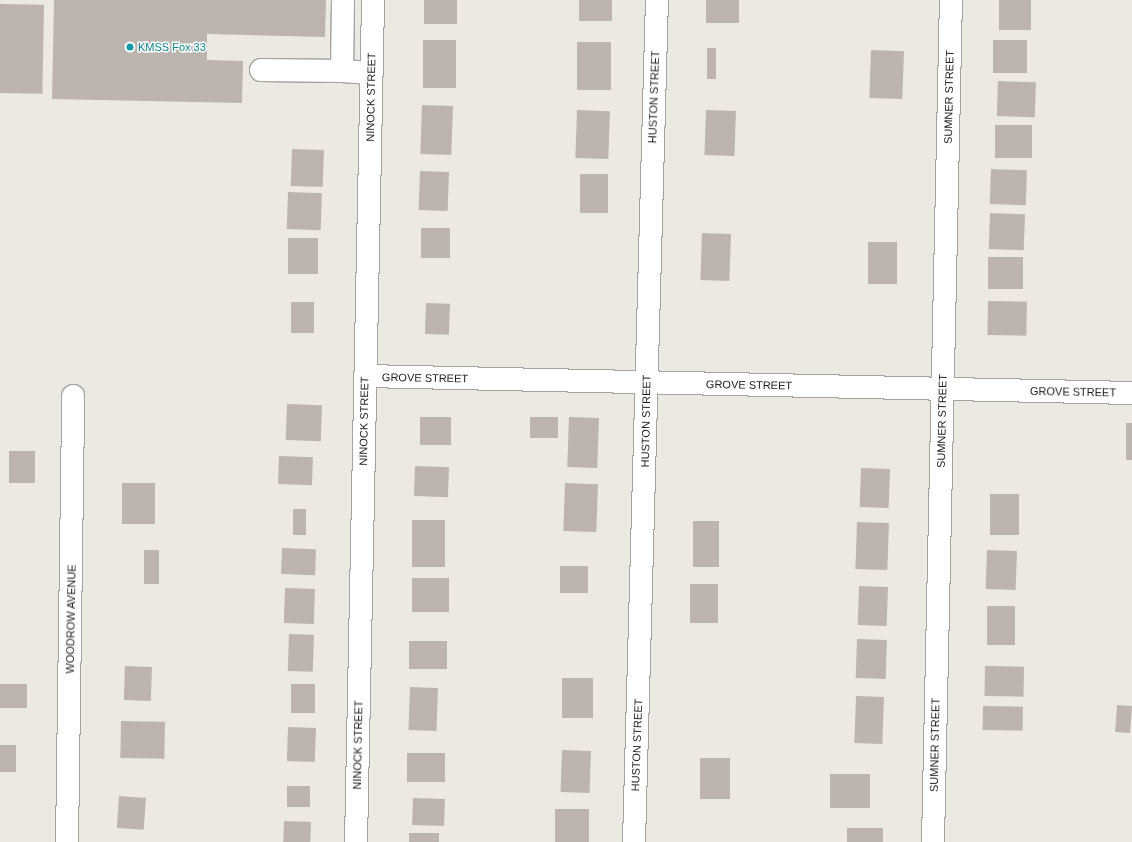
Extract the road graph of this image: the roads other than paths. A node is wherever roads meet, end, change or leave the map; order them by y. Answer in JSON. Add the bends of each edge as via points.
{"nodes":[{"id":1,"x":343,"y":0,"type":"edge"},
{"id":2,"x":373,"y":0,"type":"edge"},
{"id":3,"x":657,"y":0,"type":"edge"},
{"id":4,"x":951,"y":0,"type":"edge"},
{"id":5,"x":261,"y":70,"type":"dead end"},
{"id":6,"x":342,"y":72,"type":"junction"},
{"id":7,"x":371,"y":72,"type":"junction"},
{"id":8,"x":365,"y":376,"type":"junction"},
{"id":9,"x":646,"y":383,"type":"junction"},
{"id":10,"x":943,"y":389,"type":"junction"},
{"id":11,"x":1132,"y":393,"type":"edge"},
{"id":12,"x":73,"y":396,"type":"dead end"},
{"id":13,"x":66,"y":842,"type":"edge"},
{"id":14,"x":356,"y":842,"type":"edge"},
{"id":15,"x":634,"y":842,"type":"edge"},
{"id":16,"x":933,"y":842,"type":"edge"}],
"edges":[{"from":1,"to":6,"type":"street"},
{"from":2,"to":7,"type":"street","name":"NINOCK STREET"},
{"from":3,"to":9,"type":"street","name":"HUSTON STREET"},
{"from":4,"to":10,"type":"street","name":"SUMNER STREET"},
{"from":5,"to":6,"type":"street"},
{"from":6,"to":7,"type":"street"},
{"from":7,"to":8,"type":"street","name":"NINOCK STREET"},
{"from":8,"to":9,"type":"street","name":"GROVE STREET"},
{"from":8,"to":14,"type":"street","name":"NINOCK STREET"},
{"from":9,"to":10,"type":"street","name":"GROVE STREET"},
{"from":9,"to":15,"type":"street","name":"HUSTON STREET"},
{"from":10,"to":11,"type":"street","name":"GROVE STREET"},
{"from":10,"to":16,"type":"street","name":"SUMNER STREET"},
{"from":12,"to":13,"type":"street","name":"WOODROW AVENUE"}]}
